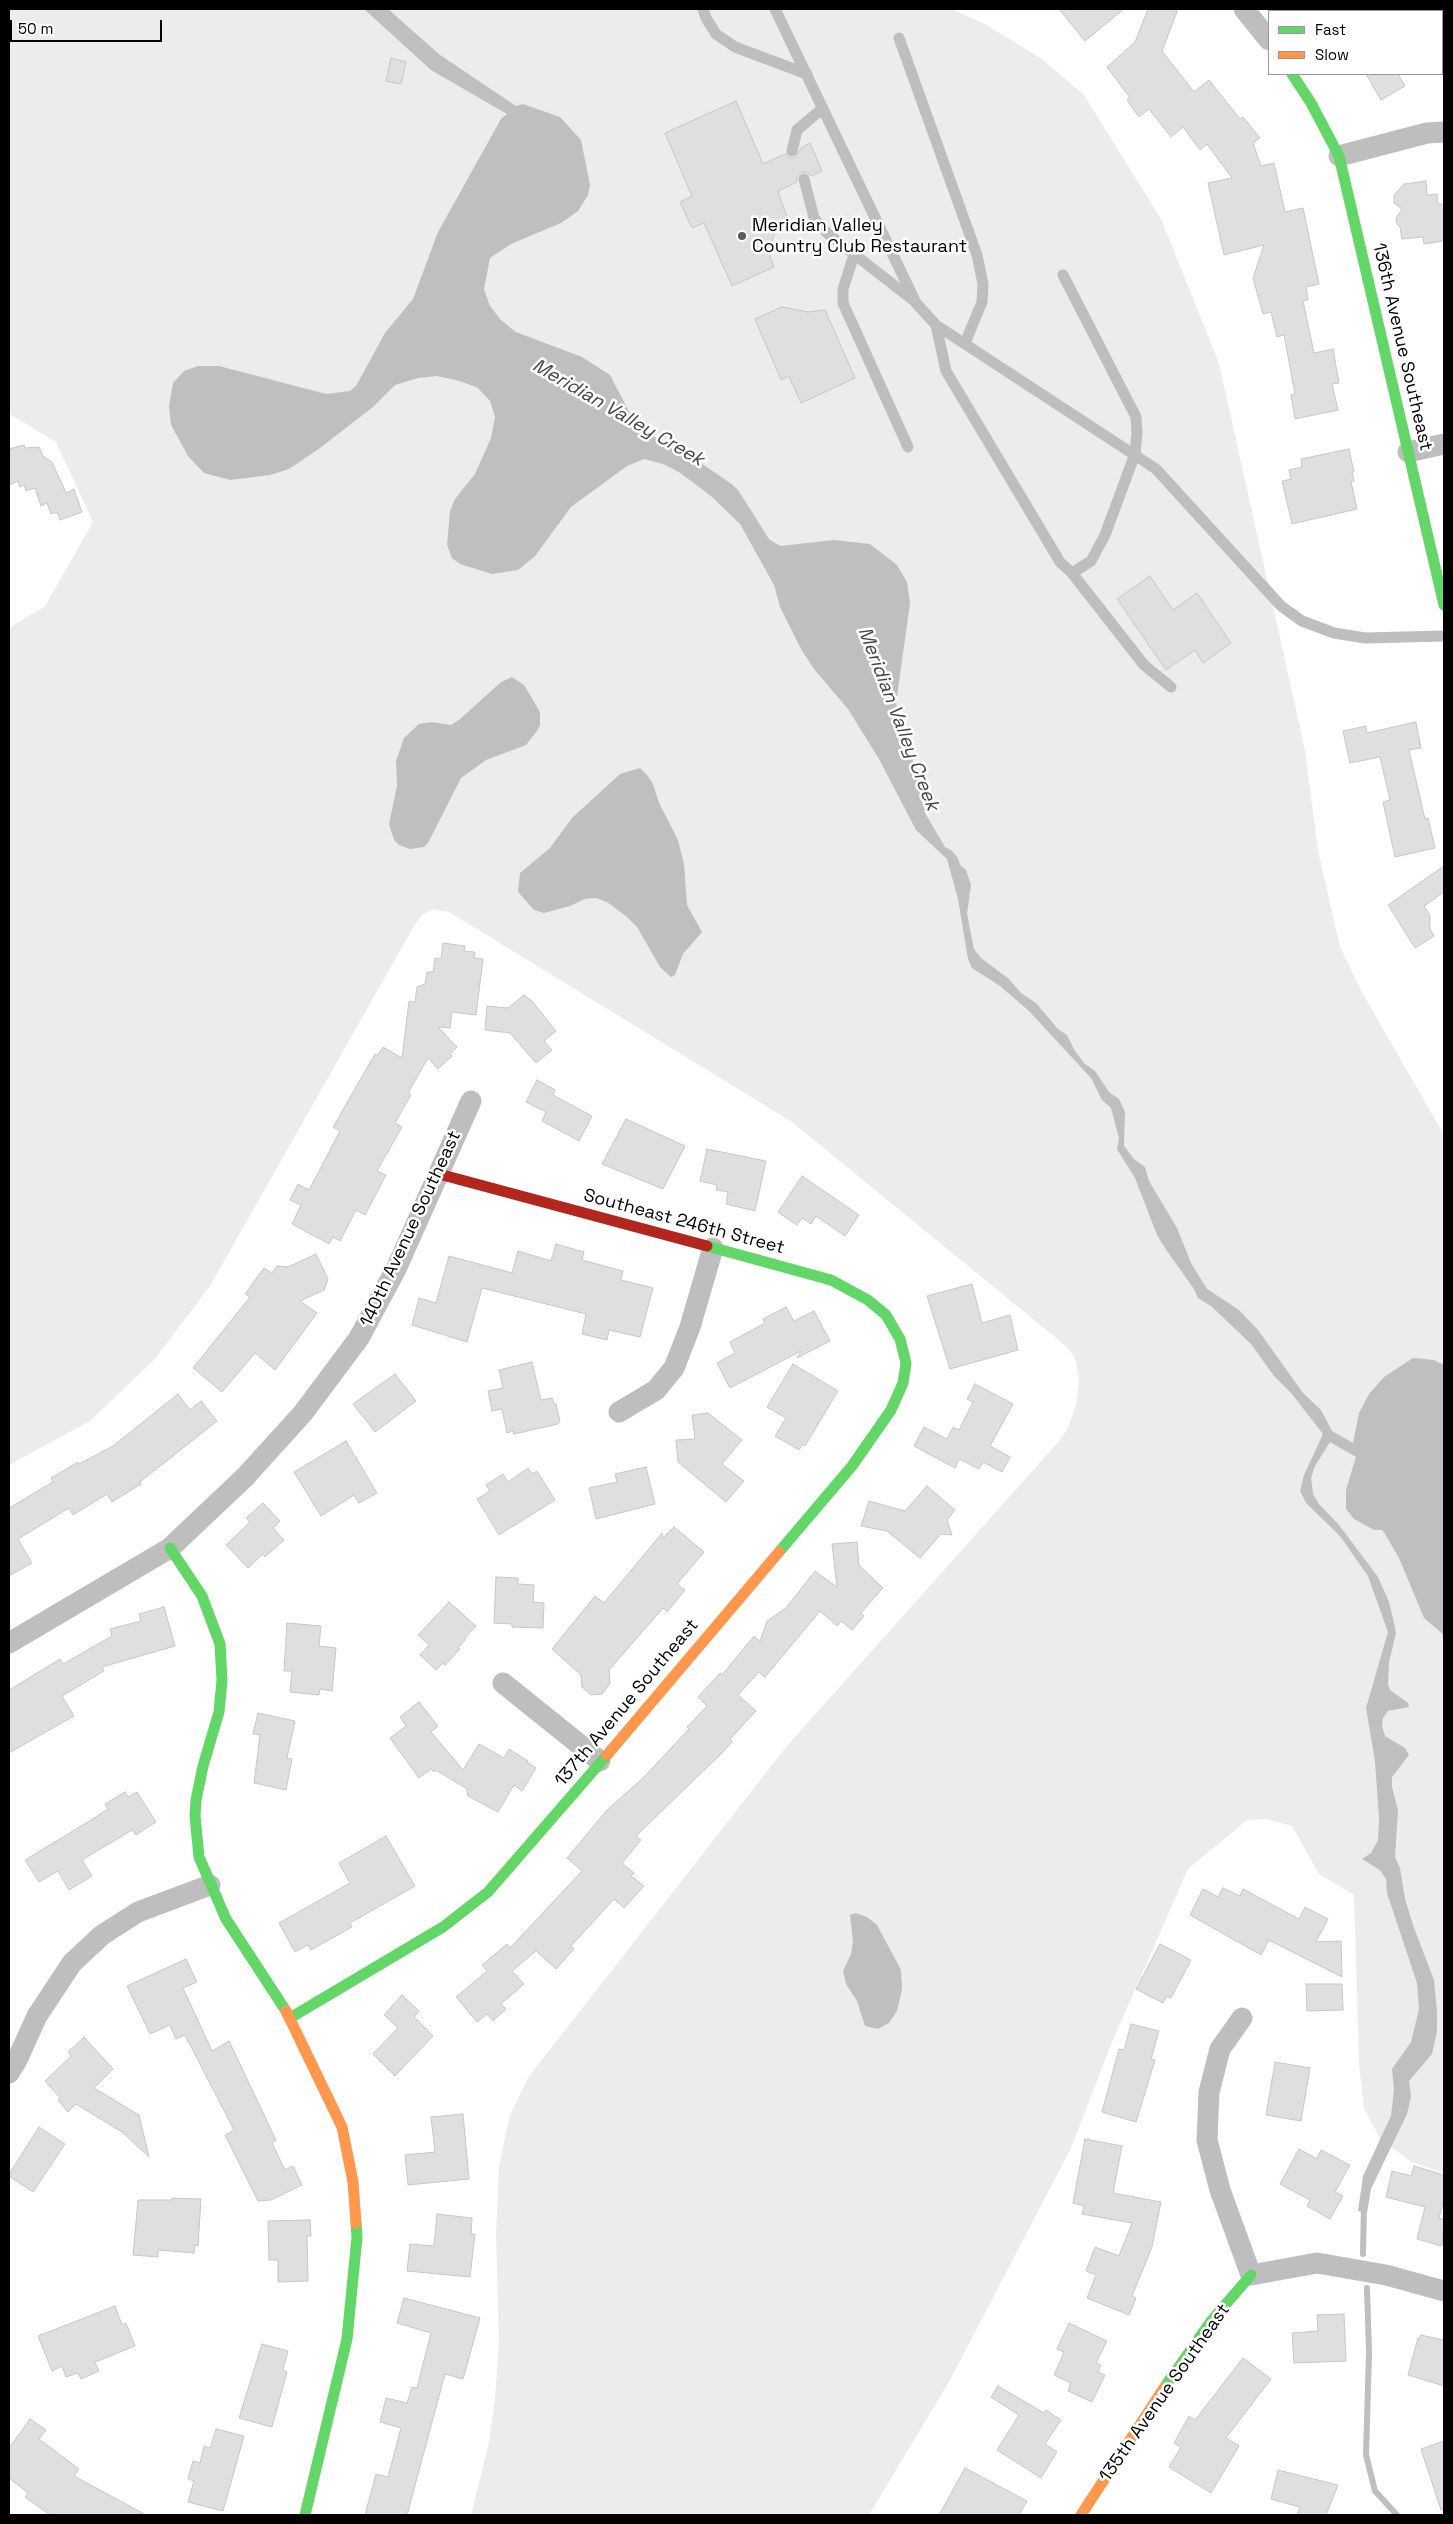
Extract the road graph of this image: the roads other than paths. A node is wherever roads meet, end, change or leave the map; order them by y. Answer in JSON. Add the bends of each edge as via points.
{"nodes":[{"id":1,"x":703,"y":9,"type":"edge"},
{"id":2,"x":775,"y":9,"type":"edge"},
{"id":3,"x":1244,"y":9,"type":"edge"},
{"id":4,"x":899,"y":38,"type":"dead end"},
{"id":5,"x":1268,"y":39,"type":"edge"},
{"id":6,"x":807,"y":74,"type":"junction"},
{"id":7,"x":1293,"y":75,"type":"edge"},
{"id":8,"x":823,"y":108,"type":"junction"},
{"id":9,"x":1444,"y":132,"type":"edge"},
{"id":10,"x":792,"y":151,"type":"dead end"},
{"id":11,"x":1339,"y":156,"type":"junction"},
{"id":12,"x":804,"y":179,"type":"dead end"},
{"id":13,"x":854,"y":255,"type":"junction"},
{"id":14,"x":1063,"y":275,"type":"dead end"},
{"id":15,"x":916,"y":303,"type":"junction"},
{"id":16,"x":936,"y":325,"type":"junction"},
{"id":17,"x":965,"y":343,"type":"junction"},
{"id":18,"x":1444,"y":444,"type":"edge"},
{"id":19,"x":908,"y":447,"type":"dead end"},
{"id":20,"x":1408,"y":452,"type":"junction"},
{"id":21,"x":1135,"y":454,"type":"junction"},
{"id":22,"x":1072,"y":573,"type":"junction"},
{"id":23,"x":1444,"y":605,"type":"edge"},
{"id":24,"x":1444,"y":636,"type":"edge"},
{"id":25,"x":1171,"y":687,"type":"dead end"},
{"id":26,"x":471,"y":1101,"type":"dead end"},
{"id":27,"x":439,"y":1174,"type":"junction"},
{"id":28,"x":712,"y":1248,"type":"junction"},
{"id":29,"x":900,"y":1339,"type":"joint"},
{"id":30,"x":620,"y":1412,"type":"dead end"},
{"id":31,"x":170,"y":1548,"type":"junction"},
{"id":32,"x":9,"y":1642,"type":"edge"},
{"id":33,"x":503,"y":1683,"type":"dead end"},
{"id":34,"x":600,"y":1761,"type":"junction"},
{"id":35,"x":210,"y":1885,"type":"junction"},
{"id":36,"x":290,"y":2018,"type":"junction"},
{"id":37,"x":1242,"y":2018,"type":"dead end"},
{"id":38,"x":9,"y":2073,"type":"edge"},
{"id":39,"x":1251,"y":2275,"type":"junction"},
{"id":40,"x":1444,"y":2291,"type":"edge"},
{"id":41,"x":305,"y":2515,"type":"edge"},
{"id":42,"x":1083,"y":2515,"type":"edge"}],
"edges":[{"from":1,"to":6,"type":"lane","via":[[716,34],[735,47]]},
{"from":2,"to":6,"type":"lane"},
{"from":3,"to":5,"type":"street"},
{"from":4,"to":17,"type":"lane","via":[[977,255],[982,302]]},
{"from":6,"to":8,"type":"lane"},
{"from":7,"to":11,"type":"street","name":"136th Avenue Southeast"},
{"from":8,"to":10,"type":"lane","via":[[797,130]]},
{"from":8,"to":15,"type":"lane"},
{"from":9,"to":11,"type":"street","via":[[1428,133]]},
{"from":11,"to":20,"type":"street","name":"136th Avenue Southeast"},
{"from":12,"to":13,"type":"lane","via":[[814,218],[826,233]]},
{"from":13,"to":15,"type":"lane"},
{"from":13,"to":19,"type":"lane","via":[[843,289],[843,303]]},
{"from":14,"to":21,"type":"lane","via":[[1136,417]]},
{"from":15,"to":16,"type":"lane"},
{"from":16,"to":17,"type":"lane"},
{"from":16,"to":22,"type":"lane","via":[[946,371],[1060,562]]},
{"from":17,"to":21,"type":"lane"},
{"from":18,"to":20,"type":"street"},
{"from":20,"to":23,"type":"street","name":"136th Avenue Southeast"},
{"from":21,"to":22,"type":"lane","via":[[1105,535],[1091,561]]},
{"from":21,"to":24,"type":"lane","via":[[1156,469],[1281,606],[1302,621],[1334,633],[1365,638]]},
{"from":22,"to":25,"type":"lane","via":[[1144,665]]},
{"from":26,"to":27,"type":"street","name":"140th Avenue Southeast"},
{"from":27,"to":28,"type":"street","name":"Southeast 246th Street"},
{"from":27,"to":31,"type":"street","name":"140th Avenue Southeast","via":[[396,1269],[359,1338],[304,1413],[245,1477]]},
{"from":28,"to":29,"type":"street","name":"Southeast 246th Street","via":[[831,1280],[868,1300],[886,1315]]},
{"from":28,"to":30,"type":"street","via":[[690,1327],[674,1368],[656,1390]]},
{"from":29,"to":34,"type":"street","name":"137th Avenue Southeast","via":[[906,1364],[903,1383],[875,1436]]},
{"from":31,"to":32,"type":"street","name":"140th Avenue Southeast"},
{"from":31,"to":35,"type":"street","via":[[202,1596],[220,1644],[222,1680],[219,1712],[199,1783],[195,1816],[199,1858]]},
{"from":33,"to":34,"type":"street"},
{"from":34,"to":36,"type":"street","name":"137th Avenue Southeast","via":[[488,1892],[443,1926]]},
{"from":35,"to":36,"type":"street","via":[[226,1919]]},
{"from":35,"to":38,"type":"street","via":[[138,1912],[102,1935],[72,1963],[37,2016]]},
{"from":36,"to":41,"type":"street","via":[[342,2127],[353,2182],[357,2237],[347,2340]]},
{"from":37,"to":39,"type":"street","via":[[1220,2049],[1209,2092],[1207,2140],[1220,2190]]},
{"from":39,"to":40,"type":"street","via":[[1317,2263],[1386,2274]]},
{"from":39,"to":42,"type":"street","name":"135th Avenue Southeast","via":[[1212,2320],[1162,2390]]}]}
